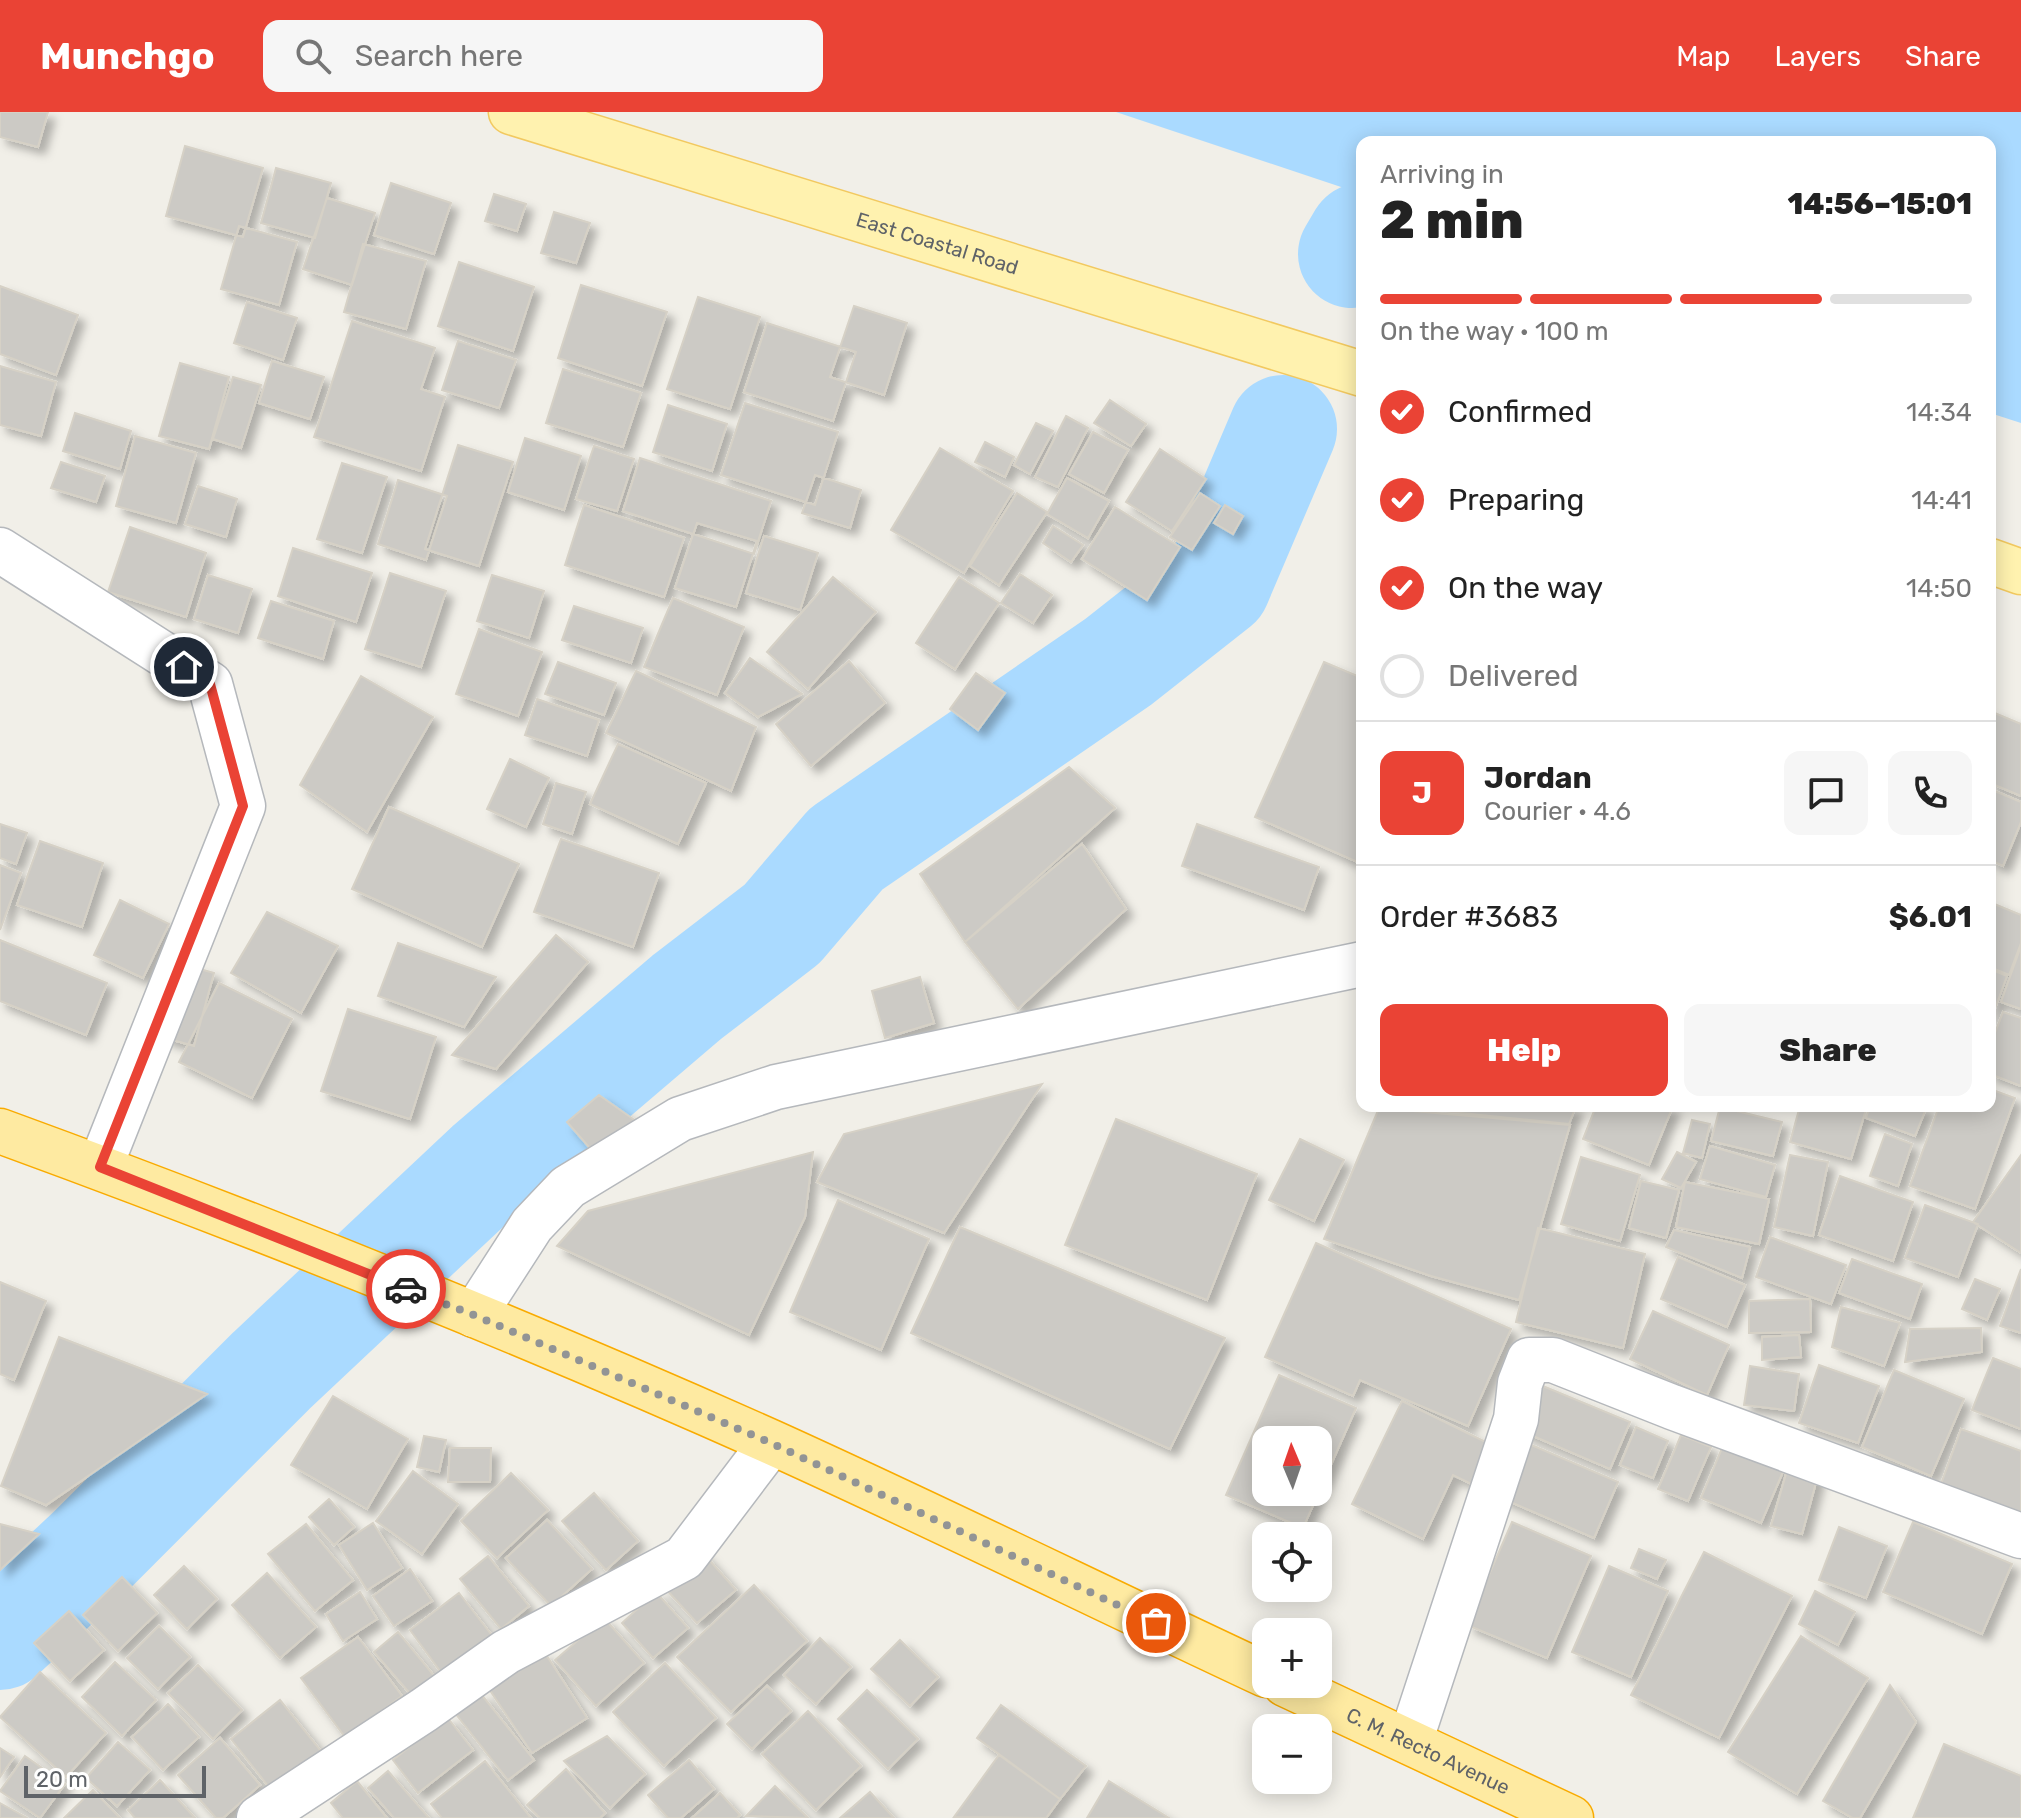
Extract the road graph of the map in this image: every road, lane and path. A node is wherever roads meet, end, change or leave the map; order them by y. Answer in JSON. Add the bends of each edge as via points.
{"nodes":[{"id":1,"x":511,"y":112,"type":"edge"},
{"id":2,"x":1356,"y":372,"type":"edge"},
{"id":3,"x":0,"y":550,"type":"edge"},
{"id":4,"x":1996,"y":563,"type":"edge"},
{"id":5,"x":2021,"y":572,"type":"edge"},
{"id":6,"x":1356,"y":965,"type":"edge"},
{"id":7,"x":0,"y":1131,"type":"edge"},
{"id":8,"x":100,"y":1167,"type":"junction"},
{"id":9,"x":474,"y":1315,"type":"junction"},
{"id":10,"x":771,"y":1443,"type":"junction"},
{"id":11,"x":2021,"y":1536,"type":"edge"},
{"id":12,"x":1252,"y":1668,"type":"edge"},
{"id":13,"x":1315,"y":1698,"type":"edge"},
{"id":14,"x":1410,"y":1742,"type":"junction"},
{"id":15,"x":1516,"y":1806,"type":"edge"},
{"id":16,"x":259,"y":1818,"type":"edge"},
{"id":17,"x":1571,"y":1818,"type":"edge"}],
"edges":[{"from":1,"to":2,"type":"main road","name":"East Coastal Road"},
{"from":3,"to":8,"type":"street","via":[[210,684],[243,806]]},
{"from":4,"to":5,"type":"main road"},
{"from":6,"to":9,"type":"street","via":[[776,1087],[680,1119],[568,1187],[532,1225]]},
{"from":7,"to":8,"type":"highway"},
{"from":8,"to":9,"type":"highway"},
{"from":9,"to":10,"type":"highway"},
{"from":10,"to":12,"type":"highway"},
{"from":10,"to":16,"type":"street","via":[[684,1558],[506,1652]]},
{"from":11,"to":14,"type":"street","via":[[1553,1360],[1529,1360],[1516,1419]]},
{"from":13,"to":14,"type":"highway","name":"C. M. Recto Avenue"},
{"from":14,"to":15,"type":"highway","name":"C. M. Recto Avenue"},
{"from":15,"to":17,"type":"highway","name":"C. M. Recto Avenue"}]}
